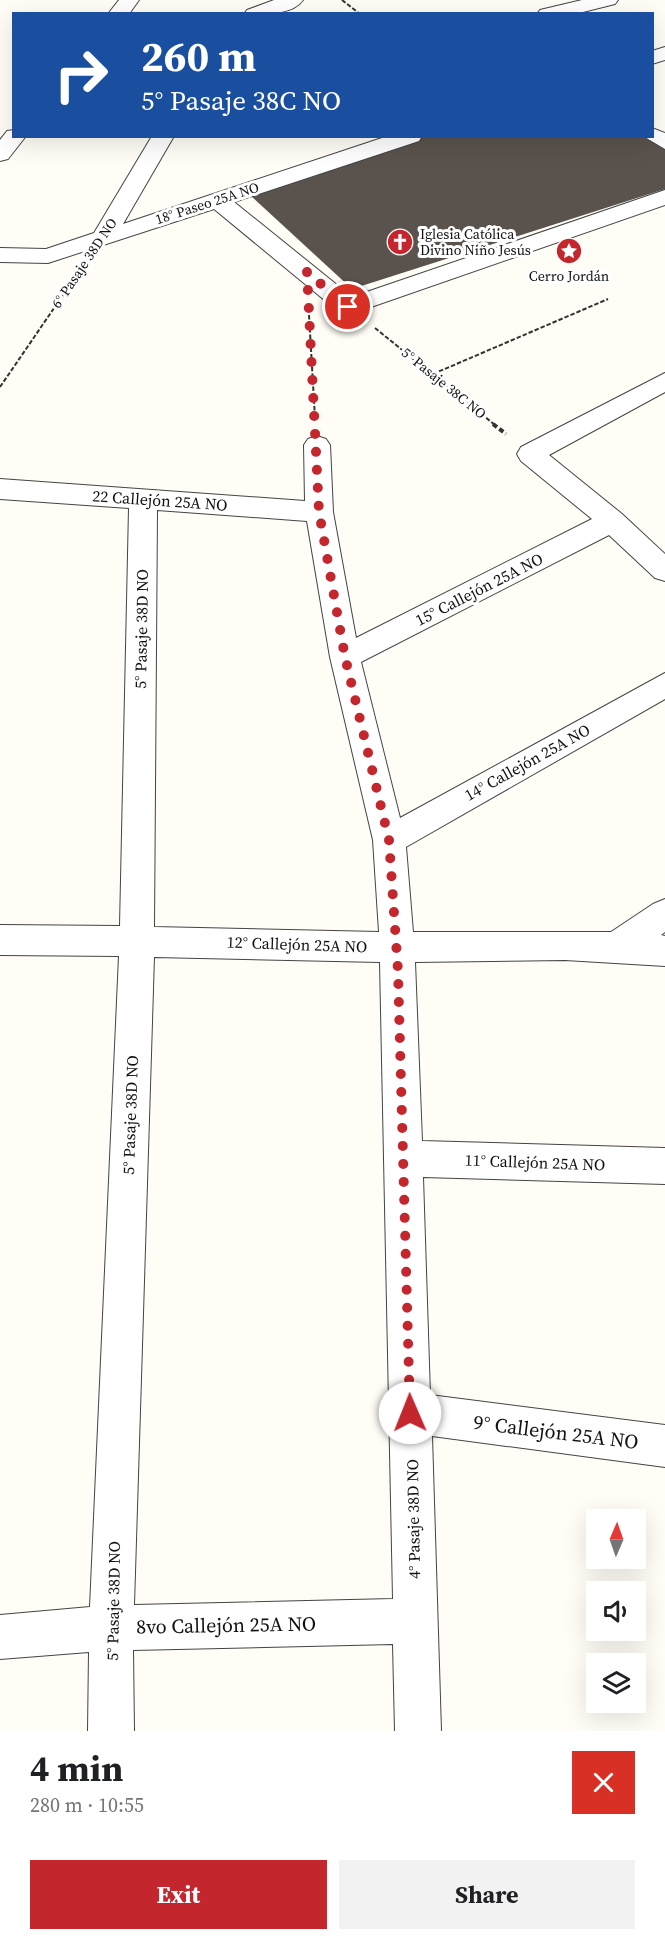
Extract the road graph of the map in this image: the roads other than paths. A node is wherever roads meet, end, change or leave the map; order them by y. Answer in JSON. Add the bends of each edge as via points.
{"nodes":[{"id":1,"x":129,"y":0,"type":"edge"},
{"id":2,"x":292,"y":0,"type":"edge"},
{"id":3,"x":608,"y":0,"type":"edge"},
{"id":4,"x":120,"y":12,"type":"edge"},
{"id":5,"x":259,"y":12,"type":"edge"},
{"id":6,"x":556,"y":12,"type":"edge"},
{"id":7,"x":13,"y":138,"type":"edge"},
{"id":8,"x":162,"y":138,"type":"edge"},
{"id":9,"x":405,"y":138,"type":"edge"},
{"id":10,"x":0,"y":154,"type":"edge"},
{"id":11,"x":665,"y":196,"type":"edge"},
{"id":12,"x":218,"y":200,"type":"junction"},
{"id":13,"x":103,"y":237,"type":"junction"},
{"id":14,"x":0,"y":255,"type":"edge"},
{"id":15,"x":665,"y":381,"type":"edge"},
{"id":16,"x":317,"y":445,"type":"road end"},
{"id":17,"x":0,"y":489,"type":"edge"},
{"id":18,"x":143,"y":499,"type":"junction"},
{"id":19,"x":319,"y":512,"type":"junction"},
{"id":20,"x":612,"y":521,"type":"junction"},
{"id":21,"x":665,"y":571,"type":"edge"},
{"id":22,"x":345,"y":657,"type":"junction"},
{"id":23,"x":665,"y":685,"type":"edge"},
{"id":24,"x":389,"y":840,"type":"junction"},
{"id":25,"x":665,"y":914,"type":"edge"},
{"id":26,"x":0,"y":940,"type":"edge"},
{"id":27,"x":137,"y":940,"type":"junction"},
{"id":28,"x":619,"y":945,"type":"junction"},
{"id":29,"x":397,"y":947,"type":"junction"},
{"id":30,"x":665,"y":951,"type":"edge"},
{"id":31,"x":404,"y":1158,"type":"junction"},
{"id":32,"x":665,"y":1166,"type":"edge"},
{"id":33,"x":410,"y":1413,"type":"junction"},
{"id":34,"x":665,"y":1446,"type":"edge"},
{"id":35,"x":416,"y":1621,"type":"junction"},
{"id":36,"x":111,"y":1628,"type":"junction"},
{"id":37,"x":0,"y":1637,"type":"edge"},
{"id":38,"x":111,"y":1731,"type":"edge"},
{"id":39,"x":418,"y":1731,"type":"edge"}],
"edges":[{"from":1,"to":4,"type":"street"},
{"from":2,"to":5,"type":"street"},
{"from":3,"to":6,"type":"street"},
{"from":7,"to":10,"type":"street"},
{"from":8,"to":13,"type":"street","name":"6° Pasaje 38D NO"},
{"from":9,"to":12,"type":"street","name":"18° Paseo 25A NO"},
{"from":11,"to":12,"type":"street","via":[[348,307]]},
{"from":12,"to":13,"type":"street","name":"18° Paseo 25A NO"},
{"from":13,"to":14,"type":"street","name":"18° Paseo 25A NO","via":[[48,256]]},
{"from":15,"to":20,"type":"street","via":[[530,454]]},
{"from":16,"to":19,"type":"street","name":"4° Pasaje 38D NO"},
{"from":17,"to":18,"type":"street","name":"22 Callejón 25A NO"},
{"from":18,"to":19,"type":"street","name":"22 Callejón 25A NO"},
{"from":18,"to":27,"type":"street","name":"5° Pasaje 38D NO"},
{"from":19,"to":22,"type":"street","name":"4° Pasaje 38D NO"},
{"from":20,"to":21,"type":"street"},
{"from":20,"to":22,"type":"street","name":"15° Callejón 25A NO"},
{"from":22,"to":24,"type":"street","name":"4° Pasaje 38D NO"},
{"from":23,"to":24,"type":"street","name":"14° Callejón 25A NO"},
{"from":24,"to":29,"type":"street","name":"4° Pasaje 38D NO"},
{"from":25,"to":28,"type":"street"},
{"from":26,"to":27,"type":"street","name":"12° Callejón 25A NO"},
{"from":27,"to":29,"type":"street","name":"12° Callejón 25A NO"},
{"from":27,"to":36,"type":"street","name":"5° Pasaje 38D NO"},
{"from":28,"to":29,"type":"street","name":"12° Callejón 25A NO"},
{"from":28,"to":30,"type":"street","name":"12° Callejón 25A NO"},
{"from":29,"to":31,"type":"street","name":"4° Pasaje 38D NO"},
{"from":31,"to":32,"type":"street","name":"11° Callejón 25A NO"},
{"from":31,"to":33,"type":"street","name":"4° Pasaje 38D NO"},
{"from":33,"to":34,"type":"street","name":"9° Callejón 25A NO"},
{"from":33,"to":35,"type":"street","name":"4° Pasaje 38D NO"},
{"from":35,"to":36,"type":"street","name":"8vo Callejón 25A NO"},
{"from":35,"to":39,"type":"street","name":"4° Pasaje 38D NO"},
{"from":36,"to":37,"type":"street","name":"8vo Callejón 25A NO"},
{"from":36,"to":38,"type":"street","name":"5° Pasaje 38D NO"}]}
